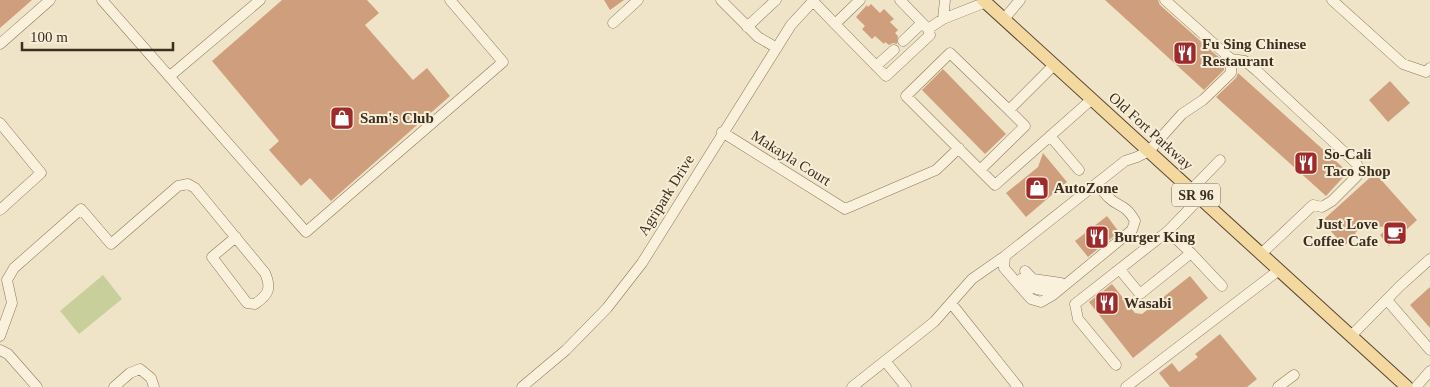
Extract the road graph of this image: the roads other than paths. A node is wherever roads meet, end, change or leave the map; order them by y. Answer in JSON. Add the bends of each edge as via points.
{"nodes":[{"id":1,"x":50,"y":0,"type":"edge"},
{"id":2,"x":102,"y":0,"type":"edge"},
{"id":3,"x":260,"y":0,"type":"edge"},
{"id":4,"x":450,"y":0,"type":"edge"},
{"id":5,"x":638,"y":0,"type":"edge"},
{"id":6,"x":721,"y":0,"type":"edge"},
{"id":7,"x":776,"y":0,"type":"edge"},
{"id":8,"x":860,"y":0,"type":"edge"},
{"id":9,"x":900,"y":0,"type":"edge"},
{"id":10,"x":945,"y":0,"type":"edge"},
{"id":11,"x":1020,"y":0,"type":"edge"},
{"id":12,"x":1165,"y":0,"type":"edge"},
{"id":13,"x":1332,"y":0,"type":"edge"},
{"id":14,"x":813,"y":1,"type":"edge"},
{"id":15,"x":987,"y":1,"type":"edge"},
{"id":16,"x":943,"y":19,"type":"junction"},
{"id":17,"x":1004,"y":19,"type":"junction"},
{"id":18,"x":613,"y":23,"type":"dead end"},
{"id":19,"x":835,"y":24,"type":"junction"},
{"id":20,"x":925,"y":26,"type":"junction"},
{"id":21,"x":747,"y":27,"type":"junction"},
{"id":22,"x":903,"y":41,"type":"dead end"},
{"id":23,"x":0,"y":44,"type":"edge"},
{"id":24,"x":777,"y":48,"type":"junction"},
{"id":25,"x":894,"y":50,"type":"dead end"},
{"id":26,"x":1231,"y":59,"type":"junction"},
{"id":27,"x":1054,"y":65,"type":"junction"},
{"id":28,"x":876,"y":66,"type":"junction"},
{"id":29,"x":1430,"y":68,"type":"edge"},
{"id":30,"x":170,"y":76,"type":"junction"},
{"id":31,"x":1092,"y":99,"type":"junction"},
{"id":32,"x":1009,"y":110,"type":"junction"},
{"id":33,"x":0,"y":123,"type":"edge"},
{"id":34,"x":722,"y":132,"type":"junction"},
{"id":35,"x":1050,"y":136,"type":"junction"},
{"id":36,"x":959,"y":148,"type":"junction"},
{"id":37,"x":1149,"y":151,"type":"junction"},
{"id":38,"x":1220,"y":160,"type":"dead end"},
{"id":39,"x":980,"y":170,"type":"junction"},
{"id":40,"x":1079,"y":170,"type":"dead end"},
{"id":41,"x":1097,"y":183,"type":"junction"},
{"id":42,"x":1196,"y":194,"type":"junction"},
{"id":43,"x":0,"y":210,"type":"edge"},
{"id":44,"x":1128,"y":211,"type":"junction"},
{"id":45,"x":1168,"y":232,"type":"junction"},
{"id":46,"x":236,"y":237,"type":"junction"},
{"id":47,"x":1191,"y":253,"type":"junction"},
{"id":48,"x":1261,"y":254,"type":"junction"},
{"id":49,"x":1005,"y":256,"type":"junction"},
{"id":50,"x":1430,"y":259,"type":"edge"},
{"id":51,"x":1120,"y":270,"type":"junction"},
{"id":52,"x":1279,"y":270,"type":"junction"},
{"id":53,"x":1022,"y":274,"type":"dead end"},
{"id":54,"x":1222,"y":286,"type":"dead end"},
{"id":55,"x":1387,"y":300,"type":"junction"},
{"id":56,"x":951,"y":302,"type":"junction"},
{"id":57,"x":0,"y":336,"type":"edge"},
{"id":58,"x":1351,"y":336,"type":"junction"},
{"id":59,"x":0,"y":350,"type":"edge"},
{"id":60,"x":1430,"y":350,"type":"edge"},
{"id":61,"x":885,"y":361,"type":"junction"},
{"id":62,"x":1116,"y":365,"type":"dead end"},
{"id":63,"x":1430,"y":371,"type":"edge"},
{"id":64,"x":1294,"y":375,"type":"dead end"},
{"id":65,"x":37,"y":387,"type":"edge"},
{"id":66,"x":114,"y":387,"type":"edge"},
{"id":67,"x":154,"y":387,"type":"edge"},
{"id":68,"x":522,"y":387,"type":"edge"},
{"id":69,"x":852,"y":387,"type":"edge"},
{"id":70,"x":906,"y":387,"type":"edge"},
{"id":71,"x":1018,"y":387,"type":"edge"},
{"id":72,"x":1126,"y":387,"type":"edge"},
{"id":73,"x":1278,"y":387,"type":"edge"},
{"id":74,"x":1407,"y":387,"type":"edge"},
{"id":75,"x":1416,"y":387,"type":"edge"}],
"edges":[{"from":1,"to":23,"type":"street"},
{"from":2,"to":30,"type":"street"},
{"from":3,"to":30,"type":"street"},
{"from":4,"to":30,"type":"street","via":[[503,62],[306,232]]},
{"from":5,"to":18,"type":"street"},
{"from":6,"to":21,"type":"street"},
{"from":7,"to":21,"type":"street"},
{"from":8,"to":19,"type":"street"},
{"from":9,"to":20,"type":"street"},
{"from":10,"to":16,"type":"street"},
{"from":11,"to":17,"type":"street"},
{"from":12,"to":26,"type":"street"},
{"from":13,"to":29,"type":"street","via":[[1403,64],[1426,72]]},
{"from":14,"to":19,"type":"street"},
{"from":14,"to":24,"type":"street","name":"Agripark Drive","via":[[791,25]]},
{"from":15,"to":16,"type":"street"},
{"from":15,"to":17,"type":"main road","name":"Old Fort Parkway","number":"SR 96"},
{"from":16,"to":20,"type":"street"},
{"from":17,"to":27,"type":"main road","name":"Old Fort Parkway","number":"SR 96"},
{"from":19,"to":28,"type":"street"},
{"from":20,"to":22,"type":"street"},
{"from":20,"to":28,"type":"street","via":[[930,35],[886,76]]},
{"from":21,"to":24,"type":"street"},
{"from":24,"to":34,"type":"street","name":"Agripark Drive"},
{"from":25,"to":28,"type":"street"},
{"from":26,"to":37,"type":"street","via":[[1232,73],[1182,114]]},
{"from":26,"to":48,"type":"street","via":[[1245,61],[1358,164],[1357,176],[1332,201],[1322,207],[1313,205]]},
{"from":27,"to":31,"type":"main road","name":"Old Fort Parkway","number":"SR 96"},
{"from":27,"to":32,"type":"street"},
{"from":31,"to":35,"type":"street"},
{"from":31,"to":37,"type":"main road","name":"Old Fort Parkway","number":"SR 96"},
{"from":32,"to":36,"type":"street","via":[[950,53],[906,96]]},
{"from":32,"to":39,"type":"street","via":[[1025,126]]},
{"from":33,"to":43,"type":"street","via":[[41,173]]},
{"from":34,"to":36,"type":"street","name":"Makayla Court","via":[[844,209],[936,170]]},
{"from":34,"to":68,"type":"street","name":"Agripark Drive","via":[[642,263],[607,308],[566,350]]},
{"from":35,"to":39,"type":"street","via":[[995,185]]},
{"from":35,"to":40,"type":"street"},
{"from":36,"to":39,"type":"street"},
{"from":37,"to":41,"type":"street","via":[[1126,161]]},
{"from":37,"to":42,"type":"main road","name":"Old Fort Parkway","number":"SR 96"},
{"from":38,"to":42,"type":"street"},
{"from":41,"to":44,"type":"street","via":[[1108,197]]},
{"from":41,"to":49,"type":"street"},
{"from":42,"to":45,"type":"street"},
{"from":42,"to":48,"type":"main road","name":"Old Fort Parkway","number":"SR 96"},
{"from":44,"to":49,"type":"street","via":[[1135,221],[1132,230],[1041,302],[1030,299],[1004,268]]},
{"from":44,"to":53,"type":"street","via":[[1128,228],[1053,290],[1027,287]]},
{"from":45,"to":47,"type":"street"},
{"from":45,"to":51,"type":"street"},
{"from":46,"to":46,"type":"street","via":[[268,281],[269,289],[254,304],[247,302],[212,258]]},
{"from":46,"to":57,"type":"street","via":[[196,188],[188,184],[178,186],[111,244],[81,209],[14,268],[7,280],[12,303]]},
{"from":47,"to":51,"type":"street","via":[[1140,294]]},
{"from":47,"to":54,"type":"street"},
{"from":48,"to":52,"type":"main road","name":"Old Fort Parkway","number":"SR 96"},
{"from":49,"to":56,"type":"street","via":[[972,279]]},
{"from":50,"to":55,"type":"street"},
{"from":51,"to":62,"type":"street","via":[[1075,304],[1078,319]]},
{"from":52,"to":58,"type":"main road","name":"Old Fort Parkway","number":"SR 96"},
{"from":52,"to":72,"type":"street"},
{"from":55,"to":58,"type":"street"},
{"from":55,"to":60,"type":"street"},
{"from":56,"to":61,"type":"street","via":[[934,322]]},
{"from":56,"to":71,"type":"street"},
{"from":58,"to":74,"type":"main road","name":"Old Fort Parkway","number":"SR 96"},
{"from":59,"to":65,"type":"street","via":[[8,354]]},
{"from":61,"to":69,"type":"street"},
{"from":61,"to":70,"type":"street"},
{"from":63,"to":75,"type":"street"},
{"from":64,"to":73,"type":"street"},
{"from":66,"to":67,"type":"street","via":[[140,369],[152,378]]}]}
